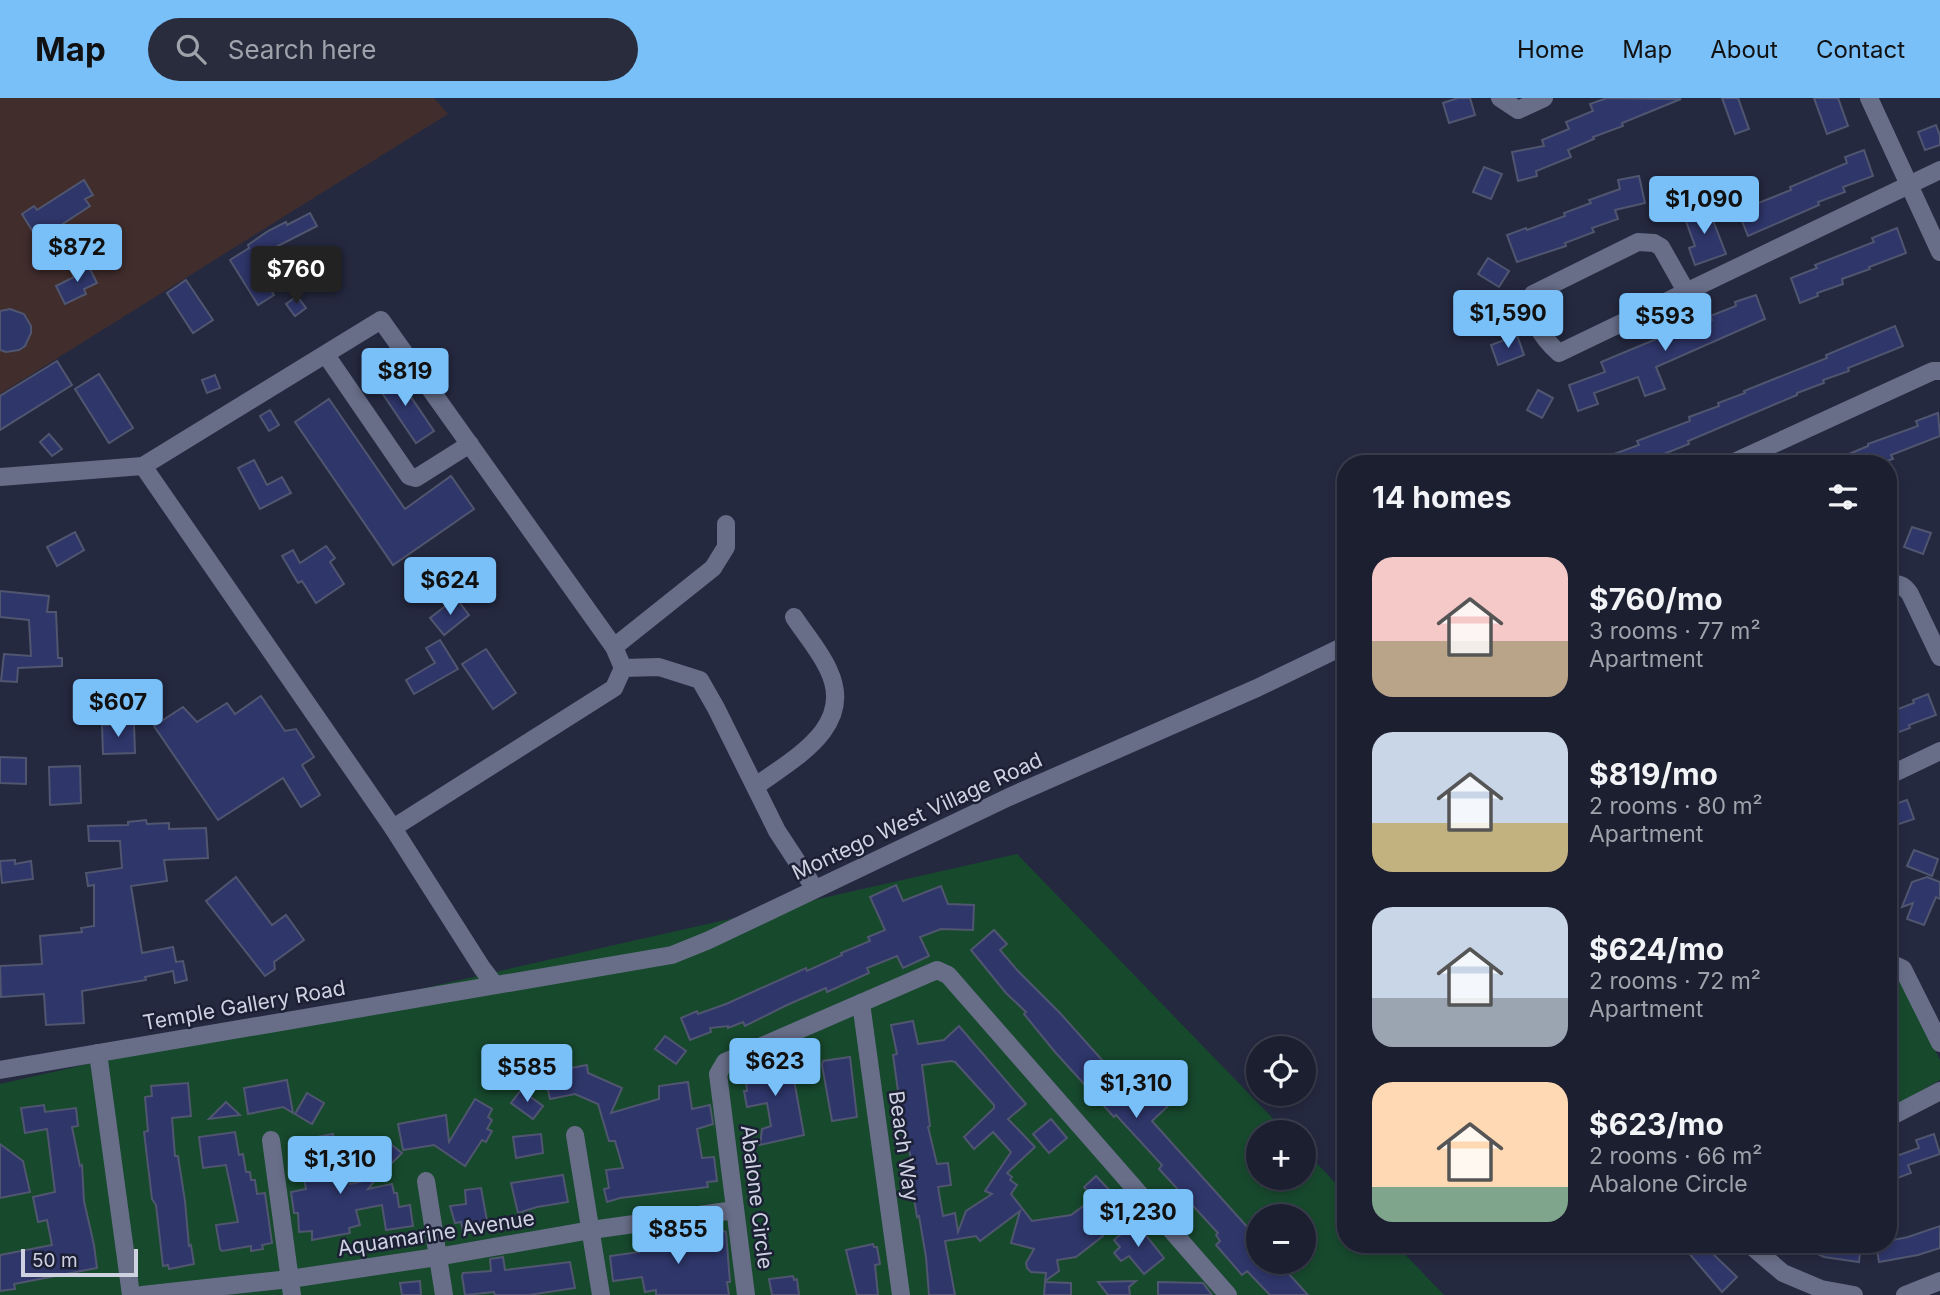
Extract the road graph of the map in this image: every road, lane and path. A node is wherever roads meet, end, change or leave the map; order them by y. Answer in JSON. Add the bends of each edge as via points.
{"nodes":[{"id":1,"x":1500,"y":98,"type":"edge"},
{"id":2,"x":1544,"y":98,"type":"edge"},
{"id":3,"x":1868,"y":98,"type":"edge"},
{"id":4,"x":1940,"y":170,"type":"edge"},
{"id":5,"x":1909,"y":185,"type":"junction"},
{"id":6,"x":1940,"y":252,"type":"edge"},
{"id":7,"x":1687,"y":293,"type":"junction"},
{"id":8,"x":326,"y":355,"type":"junction"},
{"id":9,"x":1938,"y":367,"type":"edge"},
{"id":10,"x":470,"y":444,"type":"junction"},
{"id":11,"x":1749,"y":455,"type":"edge"},
{"id":12,"x":143,"y":466,"type":"junction"},
{"id":13,"x":0,"y":477,"type":"edge"},
{"id":14,"x":726,"y":524,"type":"dead end"},
{"id":15,"x":1897,"y":585,"type":"edge"},
{"id":16,"x":794,"y":617,"type":"dead end"},
{"id":17,"x":614,"y":647,"type":"junction"},
{"id":18,"x":1337,"y":649,"type":"edge"},
{"id":19,"x":1940,"y":657,"type":"edge"},
{"id":20,"x":623,"y":668,"type":"junction"},
{"id":21,"x":1940,"y":751,"type":"edge"},
{"id":22,"x":1897,"y":772,"type":"edge"},
{"id":23,"x":756,"y":786,"type":"junction"},
{"id":24,"x":393,"y":828,"type":"junction"},
{"id":25,"x":815,"y":889,"type":"junction"},
{"id":26,"x":1897,"y":966,"type":"edge"},
{"id":27,"x":495,"y":985,"type":"junction"},
{"id":28,"x":861,"y":1003,"type":"junction"},
{"id":29,"x":1934,"y":1015,"type":"edge"},
{"id":30,"x":1940,"y":1043,"type":"edge"},
{"id":31,"x":98,"y":1053,"type":"junction"},
{"id":32,"x":0,"y":1070,"type":"edge"},
{"id":33,"x":1940,"y":1091,"type":"edge"},
{"id":34,"x":1897,"y":1113,"type":"edge"},
{"id":35,"x":575,"y":1135,"type":"dead end"},
{"id":36,"x":271,"y":1140,"type":"dead end"},
{"id":37,"x":426,"y":1181,"type":"dead end"},
{"id":38,"x":735,"y":1210,"type":"junction"},
{"id":39,"x":591,"y":1230,"type":"junction"},
{"id":40,"x":1759,"y":1253,"type":"edge"},
{"id":41,"x":437,"y":1257,"type":"junction"},
{"id":42,"x":1940,"y":1281,"type":"edge"},
{"id":43,"x":291,"y":1287,"type":"edge"},
{"id":44,"x":131,"y":1295,"type":"edge"},
{"id":45,"x":142,"y":1295,"type":"edge"},
{"id":46,"x":444,"y":1295,"type":"edge"},
{"id":47,"x":601,"y":1295,"type":"edge"},
{"id":48,"x":746,"y":1295,"type":"edge"},
{"id":49,"x":901,"y":1295,"type":"edge"},
{"id":50,"x":1228,"y":1295,"type":"edge"},
{"id":51,"x":1854,"y":1295,"type":"edge"},
{"id":52,"x":1905,"y":1295,"type":"edge"}],
"edges":[{"from":1,"to":2,"type":"street","via":[[1518,110]]},
{"from":3,"to":5,"type":"street"},
{"from":4,"to":5,"type":"street"},
{"from":5,"to":6,"type":"street"},
{"from":5,"to":7,"type":"street"},
{"from":7,"to":7,"type":"street","via":[[1661,247],[1638,242],[1533,294],[1532,310],[1536,327],[1559,353]]},
{"from":8,"to":10,"type":"street","via":[[409,476],[416,478]]},
{"from":8,"to":10,"type":"street","via":[[381,320]]},
{"from":8,"to":12,"type":"street"},
{"from":9,"to":11,"type":"street"},
{"from":10,"to":17,"type":"street"},
{"from":12,"to":13,"type":"street"},
{"from":12,"to":24,"type":"street"},
{"from":14,"to":17,"type":"street","via":[[726,547],[713,568]]},
{"from":15,"to":19,"type":"street","via":[[1910,594]]},
{"from":16,"to":23,"type":"street","via":[[830,672],[837,703],[825,730],[811,746]]},
{"from":17,"to":20,"type":"street"},
{"from":18,"to":25,"type":"street","name":"Montego West Village Road"},
{"from":20,"to":23,"type":"street","via":[[659,667],[700,680]]},
{"from":20,"to":24,"type":"street","via":[[614,688]]},
{"from":21,"to":22,"type":"street"},
{"from":23,"to":25,"type":"street"},
{"from":24,"to":27,"type":"street"},
{"from":25,"to":27,"type":"street","name":"Montego West Village Road","via":[[672,955]]},
{"from":26,"to":29,"type":"street"},
{"from":27,"to":31,"type":"street","name":"Temple Gallery Road"},
{"from":28,"to":38,"type":"street","name":"Abalone Circle","via":[[721,1067],[718,1074]]},
{"from":28,"to":49,"type":"street","name":"Beach Way"},
{"from":28,"to":50,"type":"street","name":"Abalone Circle","via":[[937,970],[948,975]]},
{"from":29,"to":30,"type":"street"},
{"from":31,"to":32,"type":"street","name":"Temple Gallery Road"},
{"from":31,"to":44,"type":"street"},
{"from":33,"to":34,"type":"street"},
{"from":35,"to":39,"type":"street"},
{"from":36,"to":43,"type":"street"},
{"from":37,"to":41,"type":"street"},
{"from":38,"to":39,"type":"street","name":"Aquamarine Avenue"},
{"from":38,"to":48,"type":"street","name":"Abalone Circle"},
{"from":39,"to":41,"type":"street","name":"Aquamarine Avenue"},
{"from":39,"to":47,"type":"street"},
{"from":40,"to":51,"type":"street","via":[[1783,1273],[1821,1289]]},
{"from":41,"to":43,"type":"street","name":"Aquamarine Avenue"},
{"from":41,"to":46,"type":"street"},
{"from":42,"to":52,"type":"street"},
{"from":43,"to":45,"type":"street","name":"Aquamarine Avenue"}]}
